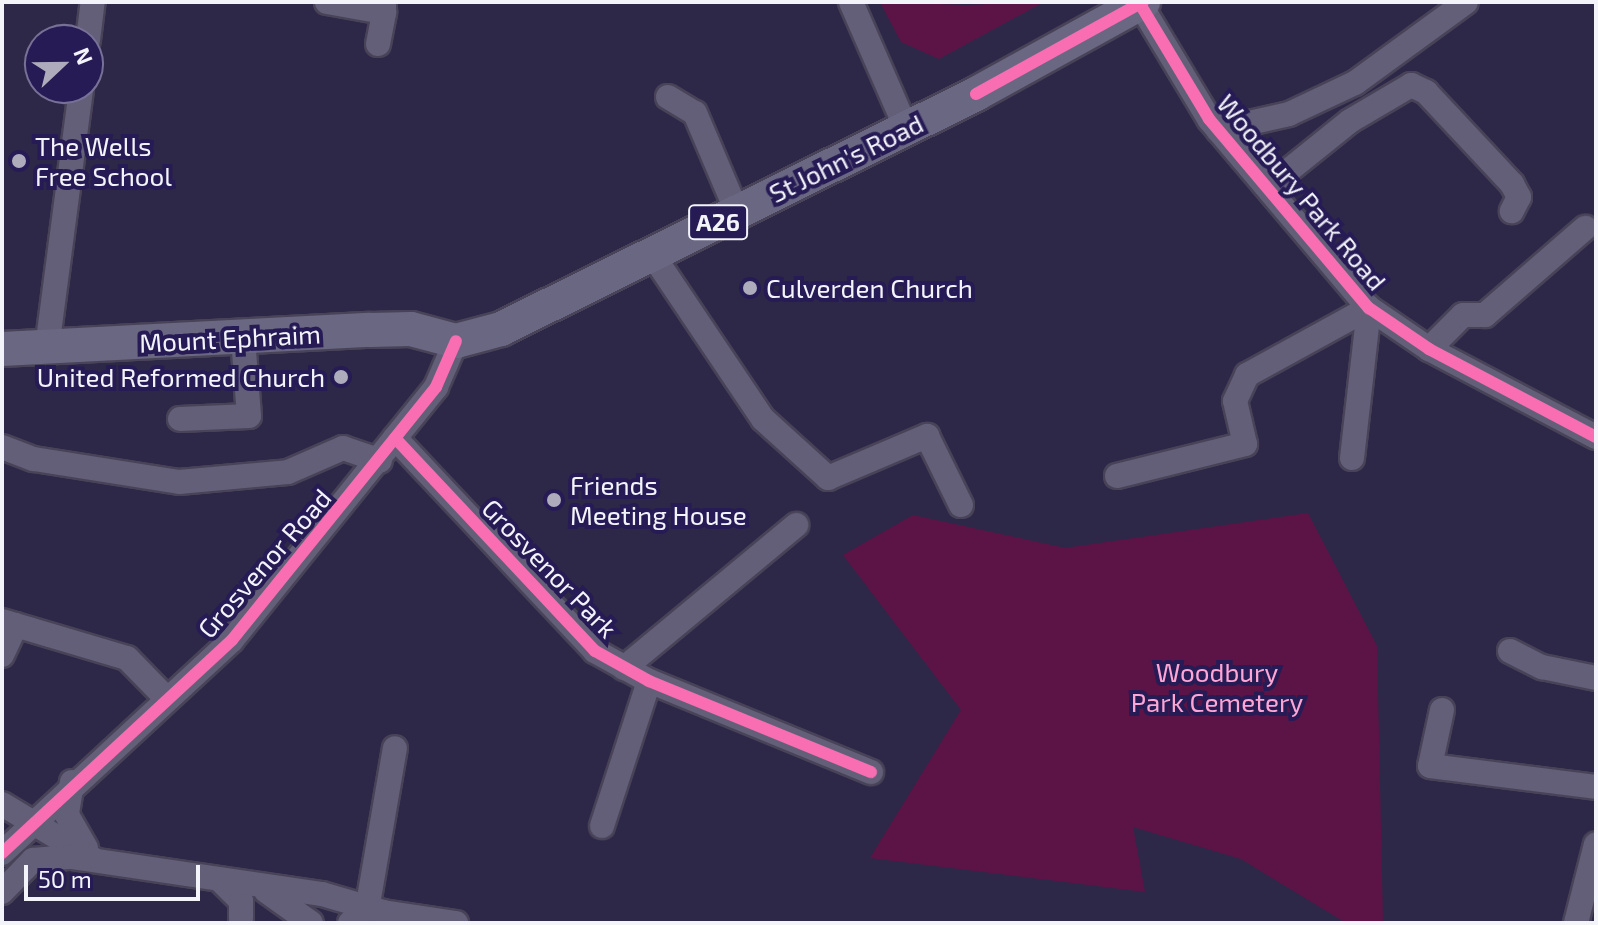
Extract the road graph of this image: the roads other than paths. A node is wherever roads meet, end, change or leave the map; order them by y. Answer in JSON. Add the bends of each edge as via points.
{"nodes":[{"id":1,"x":93,"y":2,"type":"edge"},
{"id":2,"x":327,"y":2,"type":"edge"},
{"id":3,"x":851,"y":2,"type":"edge"},
{"id":4,"x":1466,"y":2,"type":"edge"},
{"id":5,"x":1142,"y":3,"type":"edge"},
{"id":6,"x":384,"y":7,"type":"edge"},
{"id":7,"x":90,"y":24,"type":"edge"},
{"id":8,"x":378,"y":44,"type":"dead end"},
{"id":9,"x":668,"y":97,"type":"dead end"},
{"id":10,"x":79,"y":104,"type":"edge"},
{"id":11,"x":906,"y":128,"type":"junction"},
{"id":12,"x":1218,"y":130,"type":"junction"},
{"id":13,"x":1268,"y":187,"type":"junction"},
{"id":14,"x":1512,"y":211,"type":"dead end"},
{"id":15,"x":737,"y":212,"type":"junction"},
{"id":16,"x":1585,"y":228,"type":"dead end"},
{"id":17,"x":652,"y":254,"type":"junction"},
{"id":18,"x":1369,"y":308,"type":"junction"},
{"id":19,"x":243,"y":338,"type":"junction"},
{"id":20,"x":456,"y":341,"type":"junction"},
{"id":21,"x":47,"y":348,"type":"junction"},
{"id":22,"x":2,"y":349,"type":"edge"},
{"id":23,"x":1429,"y":349,"type":"junction"},
{"id":24,"x":180,"y":419,"type":"dead end"},
{"id":25,"x":1596,"y":437,"type":"edge"},
{"id":26,"x":395,"y":438,"type":"junction"},
{"id":27,"x":2,"y":447,"type":"edge"},
{"id":28,"x":1352,"y":458,"type":"dead end"},
{"id":29,"x":380,"y":461,"type":"junction"},
{"id":30,"x":1117,"y":476,"type":"dead end"},
{"id":31,"x":961,"y":505,"type":"dead end"},
{"id":32,"x":796,"y":525,"type":"dead end"},
{"id":33,"x":9,"y":623,"type":"edge"},
{"id":34,"x":1510,"y":651,"type":"dead end"},
{"id":35,"x":2,"y":655,"type":"edge"},
{"id":36,"x":624,"y":668,"type":"junction"},
{"id":37,"x":1596,"y":678,"type":"edge"},
{"id":38,"x":649,"y":681,"type":"junction"},
{"id":39,"x":165,"y":697,"type":"junction"},
{"id":40,"x":1442,"y":710,"type":"dead end"},
{"id":41,"x":395,"y":748,"type":"dead end"},
{"id":42,"x":871,"y":772,"type":"dead end"},
{"id":43,"x":72,"y":782,"type":"junction"},
{"id":44,"x":1596,"y":787,"type":"edge"},
{"id":45,"x":2,"y":804,"type":"edge"},
{"id":46,"x":36,"y":819,"type":"junction"},
{"id":47,"x":602,"y":826,"type":"dead end"},
{"id":48,"x":1596,"y":844,"type":"edge"},
{"id":49,"x":2,"y":853,"type":"edge"},
{"id":50,"x":98,"y":862,"type":"junction"},
{"id":51,"x":222,"y":882,"type":"junction"},
{"id":52,"x":256,"y":886,"type":"junction"},
{"id":53,"x":2,"y":892,"type":"edge"},
{"id":54,"x":375,"y":908,"type":"junction"},
{"id":55,"x":241,"y":918,"type":"dead end"},
{"id":56,"x":311,"y":923,"type":"edge"},
{"id":57,"x":350,"y":923,"type":"edge"},
{"id":58,"x":456,"y":923,"type":"edge"},
{"id":59,"x":1576,"y":923,"type":"edge"}],
"edges":[{"from":1,"to":7,"type":"street"},
{"from":2,"to":6,"type":"street"},
{"from":3,"to":11,"type":"street"},
{"from":4,"to":12,"type":"street","via":[[1355,83],[1289,114]]},
{"from":5,"to":11,"type":"highway","name":"St John's Road","number":"A26"},
{"from":5,"to":12,"type":"street","name":"Woodbury Park Road"},
{"from":6,"to":8,"type":"street"},
{"from":9,"to":15,"type":"street","via":[[695,113]]},
{"from":10,"to":21,"type":"street"},
{"from":11,"to":15,"type":"highway","name":"St John's Road","number":"A26"},
{"from":12,"to":13,"type":"street","name":"Woodbury Park Road"},
{"from":13,"to":14,"type":"street","via":[[1350,121],[1414,85],[1512,184],[1519,197]]},
{"from":13,"to":18,"type":"street","name":"Woodbury Park Road"},
{"from":15,"to":17,"type":"highway","name":"St John's Road","number":"A26"},
{"from":16,"to":23,"type":"street","via":[[1485,315],[1463,315]]},
{"from":17,"to":20,"type":"highway","name":"St John's Road","number":"A26","via":[[501,329]]},
{"from":17,"to":31,"type":"street","via":[[763,419],[828,478],[927,436]]},
{"from":18,"to":23,"type":"street","name":"Woodbury Park Road"},
{"from":18,"to":28,"type":"street"},
{"from":18,"to":30,"type":"street","via":[[1247,375],[1235,401],[1245,444]]},
{"from":19,"to":20,"type":"highway","name":"Mount Ephraim","number":"A26","via":[[411,329]]},
{"from":19,"to":21,"type":"highway","name":"Mount Ephraim","number":"A26"},
{"from":19,"to":24,"type":"street","via":[[249,416]]},
{"from":20,"to":26,"type":"street","name":"Grosvenor Road","via":[[436,387]]},
{"from":21,"to":22,"type":"highway","name":"Mount Ephraim","number":"A26"},
{"from":23,"to":25,"type":"street","name":"Woodbury Park Road"},
{"from":26,"to":29,"type":"street","name":"Grosvenor Road"},
{"from":26,"to":36,"type":"street","name":"Grosvenor Park","via":[[595,651]]},
{"from":27,"to":29,"type":"street","via":[[34,459],[179,482],[288,472],[343,448]]},
{"from":29,"to":39,"type":"street","name":"Grosvenor Road","via":[[232,640]]},
{"from":32,"to":36,"type":"street"},
{"from":33,"to":35,"type":"street"},
{"from":33,"to":39,"type":"street","via":[[127,658]]},
{"from":34,"to":37,"type":"street"},
{"from":36,"to":38,"type":"street","name":"Grosvenor Park"},
{"from":38,"to":42,"type":"street","name":"Grosvenor Park"},
{"from":38,"to":47,"type":"street"},
{"from":39,"to":43,"type":"street","name":"Grosvenor Road"},
{"from":40,"to":44,"type":"street","via":[[1430,766]]},
{"from":41,"to":54,"type":"street"},
{"from":43,"to":46,"type":"street","name":"Grosvenor Road"},
{"from":43,"to":50,"type":"street","via":[[72,831]]},
{"from":45,"to":46,"type":"street"},
{"from":46,"to":49,"type":"street","name":"Grosvenor Road"},
{"from":46,"to":50,"type":"street"},
{"from":48,"to":59,"type":"street"},
{"from":50,"to":51,"type":"street"},
{"from":50,"to":53,"type":"street","via":[[33,860]]},
{"from":51,"to":52,"type":"street"},
{"from":51,"to":55,"type":"street","via":[[241,901]]},
{"from":52,"to":54,"type":"street"},
{"from":52,"to":56,"type":"street"},
{"from":54,"to":57,"type":"street"},
{"from":54,"to":58,"type":"street"}]}
